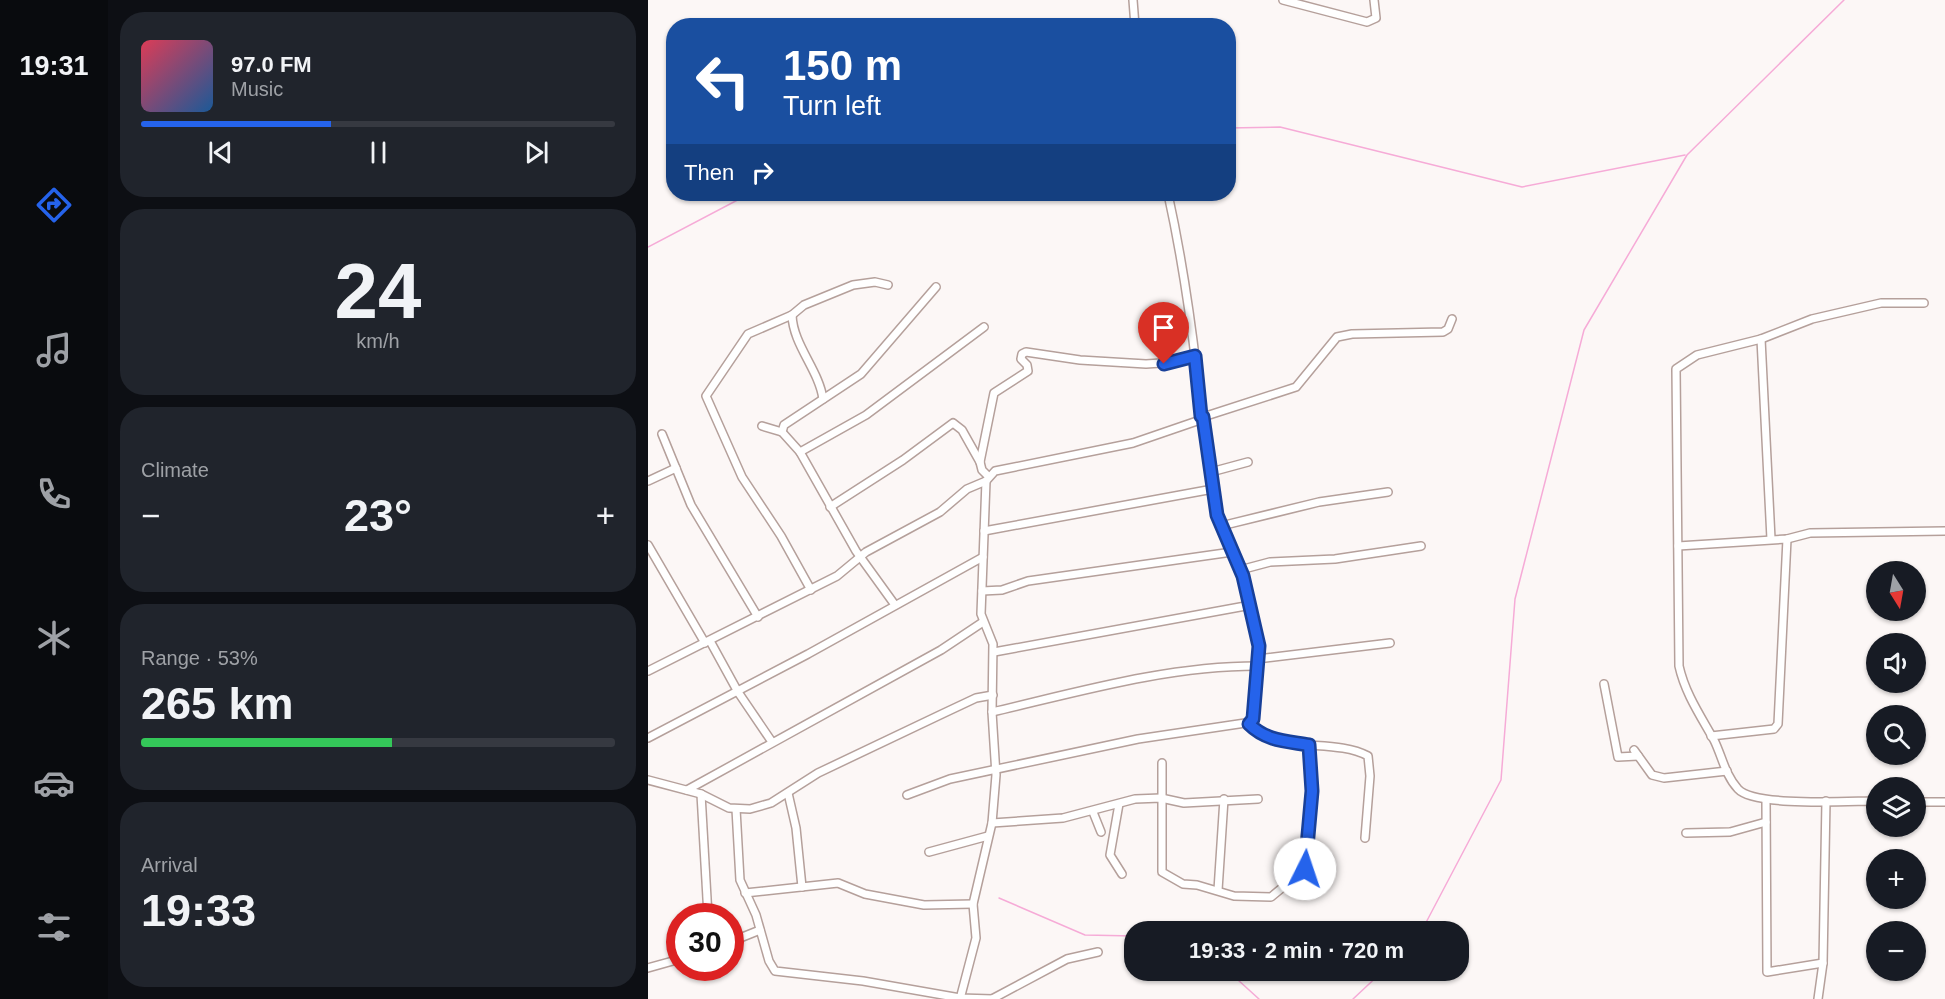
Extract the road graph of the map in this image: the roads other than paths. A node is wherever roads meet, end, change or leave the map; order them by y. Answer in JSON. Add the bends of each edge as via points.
{"nodes":[{"id":1,"x":1133,"y":0,"type":"edge"},
{"id":2,"x":1283,"y":0,"type":"edge"},
{"id":3,"x":1374,"y":0,"type":"edge"},
{"id":4,"x":1134,"y":18,"type":"edge"},
{"id":5,"x":1170,"y":201,"type":"edge"},
{"id":6,"x":888,"y":285,"type":"dead end"},
{"id":7,"x":936,"y":287,"type":"dead end"},
{"id":8,"x":1924,"y":303,"type":"dead end"},
{"id":9,"x":792,"y":315,"type":"junction"},
{"id":10,"x":1452,"y":320,"type":"dead end"},
{"id":11,"x":984,"y":327,"type":"dead end"},
{"id":12,"x":1761,"y":339,"type":"junction"},
{"id":13,"x":1195,"y":356,"type":"junction"},
{"id":14,"x":823,"y":399,"type":"junction"},
{"id":15,"x":1202,"y":416,"type":"junction"},
{"id":16,"x":762,"y":426,"type":"dead end"},
{"id":17,"x":782,"y":432,"type":"junction"},
{"id":18,"x":662,"y":434,"type":"dead end"},
{"id":19,"x":800,"y":452,"type":"junction"},
{"id":20,"x":980,"y":462,"type":"junction"},
{"id":21,"x":1248,"y":462,"type":"dead end"},
{"id":22,"x":676,"y":468,"type":"junction"},
{"id":23,"x":1210,"y":472,"type":"junction"},
{"id":24,"x":987,"y":479,"type":"junction"},
{"id":25,"x":648,"y":481,"type":"edge"},
{"id":26,"x":1213,"y":489,"type":"junction"},
{"id":27,"x":1388,"y":492,"type":"dead end"},
{"id":28,"x":830,"y":507,"type":"junction"},
{"id":29,"x":1221,"y":526,"type":"junction"},
{"id":30,"x":984,"y":531,"type":"junction"},
{"id":31,"x":1945,"y":531,"type":"edge"},
{"id":32,"x":1771,"y":539,"type":"junction"},
{"id":33,"x":1787,"y":539,"type":"junction"},
{"id":34,"x":648,"y":545,"type":"edge"},
{"id":35,"x":1421,"y":546,"type":"dead end"},
{"id":36,"x":1678,"y":546,"type":"junction"},
{"id":37,"x":1232,"y":552,"type":"junction"},
{"id":38,"x":983,"y":556,"type":"junction"},
{"id":39,"x":860,"y":557,"type":"junction"},
{"id":40,"x":1240,"y":570,"type":"junction"},
{"id":41,"x":811,"y":590,"type":"junction"},
{"id":42,"x":982,"y":591,"type":"junction"},
{"id":43,"x":895,"y":605,"type":"junction"},
{"id":44,"x":1251,"y":606,"type":"junction"},
{"id":45,"x":758,"y":617,"type":"junction"},
{"id":46,"x":983,"y":622,"type":"junction"},
{"id":47,"x":708,"y":642,"type":"junction"},
{"id":48,"x":1390,"y":642,"type":"dead end"},
{"id":49,"x":994,"y":652,"type":"junction"},
{"id":50,"x":1257,"y":663,"type":"junction"},
{"id":51,"x":649,"y":669,"type":"edge"},
{"id":52,"x":1604,"y":684,"type":"dead end"},
{"id":53,"x":738,"y":692,"type":"junction"},
{"id":54,"x":993,"y":695,"type":"junction"},
{"id":55,"x":992,"y":711,"type":"junction"},
{"id":56,"x":1249,"y":724,"type":"junction"},
{"id":57,"x":1711,"y":736,"type":"junction"},
{"id":58,"x":648,"y":738,"type":"edge"},
{"id":59,"x":772,"y":742,"type":"junction"},
{"id":60,"x":1309,"y":745,"type":"junction"},
{"id":61,"x":1162,"y":763,"type":"dead end"},
{"id":62,"x":996,"y":771,"type":"junction"},
{"id":63,"x":1727,"y":771,"type":"junction"},
{"id":64,"x":648,"y":780,"type":"edge"},
{"id":65,"x":687,"y":790,"type":"junction"},
{"id":66,"x":788,"y":793,"type":"junction"},
{"id":67,"x":701,"y":794,"type":"junction"},
{"id":68,"x":907,"y":795,"type":"dead end"},
{"id":69,"x":1161,"y":798,"type":"junction"},
{"id":70,"x":1224,"y":799,"type":"junction"},
{"id":71,"x":1258,"y":799,"type":"dead end"},
{"id":72,"x":1766,"y":801,"type":"junction"},
{"id":73,"x":1826,"y":801,"type":"junction"},
{"id":74,"x":1866,"y":801,"type":"edge"},
{"id":75,"x":1926,"y":802,"type":"edge"},
{"id":76,"x":1945,"y":802,"type":"edge"},
{"id":77,"x":1119,"y":804,"type":"junction"},
{"id":78,"x":736,"y":809,"type":"junction"},
{"id":79,"x":1093,"y":812,"type":"junction"},
{"id":80,"x":1766,"y":822,"type":"junction"},
{"id":81,"x":992,"y":823,"type":"junction"},
{"id":82,"x":1101,"y":832,"type":"dead end"},
{"id":83,"x":1686,"y":833,"type":"dead end"},
{"id":84,"x":988,"y":836,"type":"junction"},
{"id":85,"x":1365,"y":838,"type":"dead end"},
{"id":86,"x":929,"y":852,"type":"dead end"},
{"id":87,"x":1122,"y":874,"type":"dead end"},
{"id":88,"x":802,"y":887,"type":"junction"},
{"id":89,"x":1218,"y":890,"type":"junction"},
{"id":90,"x":746,"y":893,"type":"junction"},
{"id":91,"x":707,"y":903,"type":"edge"},
{"id":92,"x":974,"y":904,"type":"junction"},
{"id":93,"x":760,"y":930,"type":"junction"},
{"id":94,"x":744,"y":936,"type":"edge"},
{"id":95,"x":1098,"y":952,"type":"dead end"},
{"id":96,"x":666,"y":963,"type":"edge"},
{"id":97,"x":1823,"y":963,"type":"junction"},
{"id":98,"x":648,"y":968,"type":"edge"},
{"id":99,"x":960,"y":998,"type":"edge"},
{"id":100,"x":992,"y":999,"type":"edge"},
{"id":101,"x":1818,"y":999,"type":"edge"}],
"edges":[{"from":1,"to":4,"type":"street"},
{"from":2,"to":3,"type":"street","via":[[1367,22],[1376,18]]},
{"from":5,"to":13,"type":"street","via":[[1182,256]]},
{"from":6,"to":9,"type":"street","via":[[853,285],[804,305]]},
{"from":7,"to":14,"type":"street","via":[[861,374]]},
{"from":8,"to":12,"type":"street","via":[[1881,303],[1812,319]]},
{"from":9,"to":14,"type":"street"},
{"from":9,"to":41,"type":"street","via":[[748,334],[706,396],[742,477]]},
{"from":10,"to":15,"type":"street","via":[[1443,332],[1337,337],[1296,387]]},
{"from":11,"to":19,"type":"street","via":[[866,415]]},
{"from":12,"to":32,"type":"street"},
{"from":12,"to":36,"type":"street","via":[[1697,355],[1676,369]]},
{"from":13,"to":15,"type":"street"},
{"from":13,"to":20,"type":"street","via":[[1155,364],[1026,352],[1021,358],[1028,371],[998,389],[992,399]]},
{"from":14,"to":17,"type":"street","via":[[784,424]]},
{"from":15,"to":23,"type":"street"},
{"from":15,"to":24,"type":"street","via":[[1197,422],[1133,443],[995,471]]},
{"from":16,"to":17,"type":"street"},
{"from":17,"to":19,"type":"street"},
{"from":18,"to":22,"type":"street"},
{"from":19,"to":28,"type":"street"},
{"from":20,"to":24,"type":"street"},
{"from":20,"to":28,"type":"street","via":[[962,430],[953,423]]},
{"from":21,"to":23,"type":"street"},
{"from":22,"to":25,"type":"street"},
{"from":22,"to":45,"type":"street","via":[[692,505]]},
{"from":23,"to":26,"type":"street"},
{"from":24,"to":30,"type":"street"},
{"from":24,"to":39,"type":"street","via":[[940,512]]},
{"from":26,"to":29,"type":"street"},
{"from":26,"to":30,"type":"street"},
{"from":27,"to":29,"type":"street","via":[[1319,502]]},
{"from":28,"to":39,"type":"street"},
{"from":29,"to":37,"type":"street"},
{"from":30,"to":38,"type":"street"},
{"from":31,"to":33,"type":"street","via":[[1810,533]]},
{"from":32,"to":33,"type":"street"},
{"from":32,"to":36,"type":"street"},
{"from":33,"to":57,"type":"street","via":[[1778,724],[1774,729]]},
{"from":34,"to":47,"type":"street"},
{"from":35,"to":40,"type":"street","via":[[1335,559],[1270,562]]},
{"from":36,"to":57,"type":"street","via":[[1679,666],[1689,696]]},
{"from":37,"to":40,"type":"street"},
{"from":37,"to":42,"type":"street","via":[[1028,581],[1002,591]]},
{"from":38,"to":42,"type":"street"},
{"from":38,"to":43,"type":"street"},
{"from":39,"to":41,"type":"street"},
{"from":39,"to":43,"type":"street"},
{"from":40,"to":44,"type":"street"},
{"from":41,"to":45,"type":"street"},
{"from":42,"to":46,"type":"street"},
{"from":43,"to":53,"type":"street"},
{"from":44,"to":49,"type":"street"},
{"from":44,"to":50,"type":"street","via":[[1259,646]]},
{"from":45,"to":47,"type":"street"},
{"from":46,"to":49,"type":"street"},
{"from":46,"to":59,"type":"street","via":[[941,650]]},
{"from":47,"to":51,"type":"street"},
{"from":47,"to":53,"type":"street"},
{"from":48,"to":50,"type":"street"},
{"from":49,"to":54,"type":"street"},
{"from":50,"to":55,"type":"street","via":[[1118,682]]},
{"from":50,"to":56,"type":"street","via":[[1253,719]]},
{"from":52,"to":63,"type":"street","via":[[1618,757],[1636,753],[1652,775],[1664,778]]},
{"from":53,"to":58,"type":"street"},
{"from":53,"to":59,"type":"street"},
{"from":54,"to":55,"type":"street"},
{"from":54,"to":66,"type":"street","via":[[976,698],[818,773]]},
{"from":55,"to":62,"type":"street"},
{"from":56,"to":60,"type":"street","via":[[1268,738]]},
{"from":56,"to":62,"type":"street","via":[[1138,739]]},
{"from":57,"to":63,"type":"street"},
{"from":59,"to":65,"type":"street"},
{"from":60,"to":85,"type":"street","via":[[1340,747],[1368,756]]},
{"from":60,"to":89,"type":"street","via":[[1312,791],[1305,869],[1271,897],[1234,896]]},
{"from":61,"to":69,"type":"street"},
{"from":62,"to":68,"type":"street","via":[[950,779]]},
{"from":62,"to":81,"type":"street"},
{"from":63,"to":72,"type":"street","via":[[1743,794]]},
{"from":64,"to":65,"type":"street"},
{"from":65,"to":67,"type":"street"},
{"from":66,"to":78,"type":"street","via":[[771,803]]},
{"from":66,"to":88,"type":"street"},
{"from":67,"to":78,"type":"street"},
{"from":67,"to":91,"type":"street"},
{"from":69,"to":70,"type":"street","via":[[1184,803]]},
{"from":69,"to":77,"type":"street"},
{"from":69,"to":89,"type":"street","via":[[1162,872],[1183,884]]},
{"from":70,"to":71,"type":"street"},
{"from":70,"to":89,"type":"street"},
{"from":72,"to":73,"type":"street"},
{"from":72,"to":80,"type":"street"},
{"from":73,"to":74,"type":"street"},
{"from":73,"to":97,"type":"street"},
{"from":75,"to":76,"type":"street"},
{"from":77,"to":79,"type":"street"},
{"from":77,"to":87,"type":"street","via":[[1110,855]]},
{"from":78,"to":90,"type":"street","via":[[740,880]]},
{"from":79,"to":81,"type":"street"},
{"from":79,"to":82,"type":"street"},
{"from":80,"to":83,"type":"street","via":[[1730,832]]},
{"from":80,"to":97,"type":"street","via":[[1767,972]]},
{"from":81,"to":84,"type":"street"},
{"from":84,"to":86,"type":"street"},
{"from":84,"to":92,"type":"street"},
{"from":88,"to":90,"type":"street"},
{"from":88,"to":92,"type":"street","via":[[838,883],[866,894],[924,905]]},
{"from":90,"to":93,"type":"street"},
{"from":92,"to":99,"type":"street","via":[[976,938]]},
{"from":93,"to":94,"type":"street"},
{"from":93,"to":99,"type":"street","via":[[769,961],[779,973],[863,981]]},
{"from":95,"to":100,"type":"street","via":[[1068,959]]},
{"from":96,"to":98,"type":"street"},
{"from":97,"to":101,"type":"street"},
{"from":99,"to":100,"type":"street"}]}
